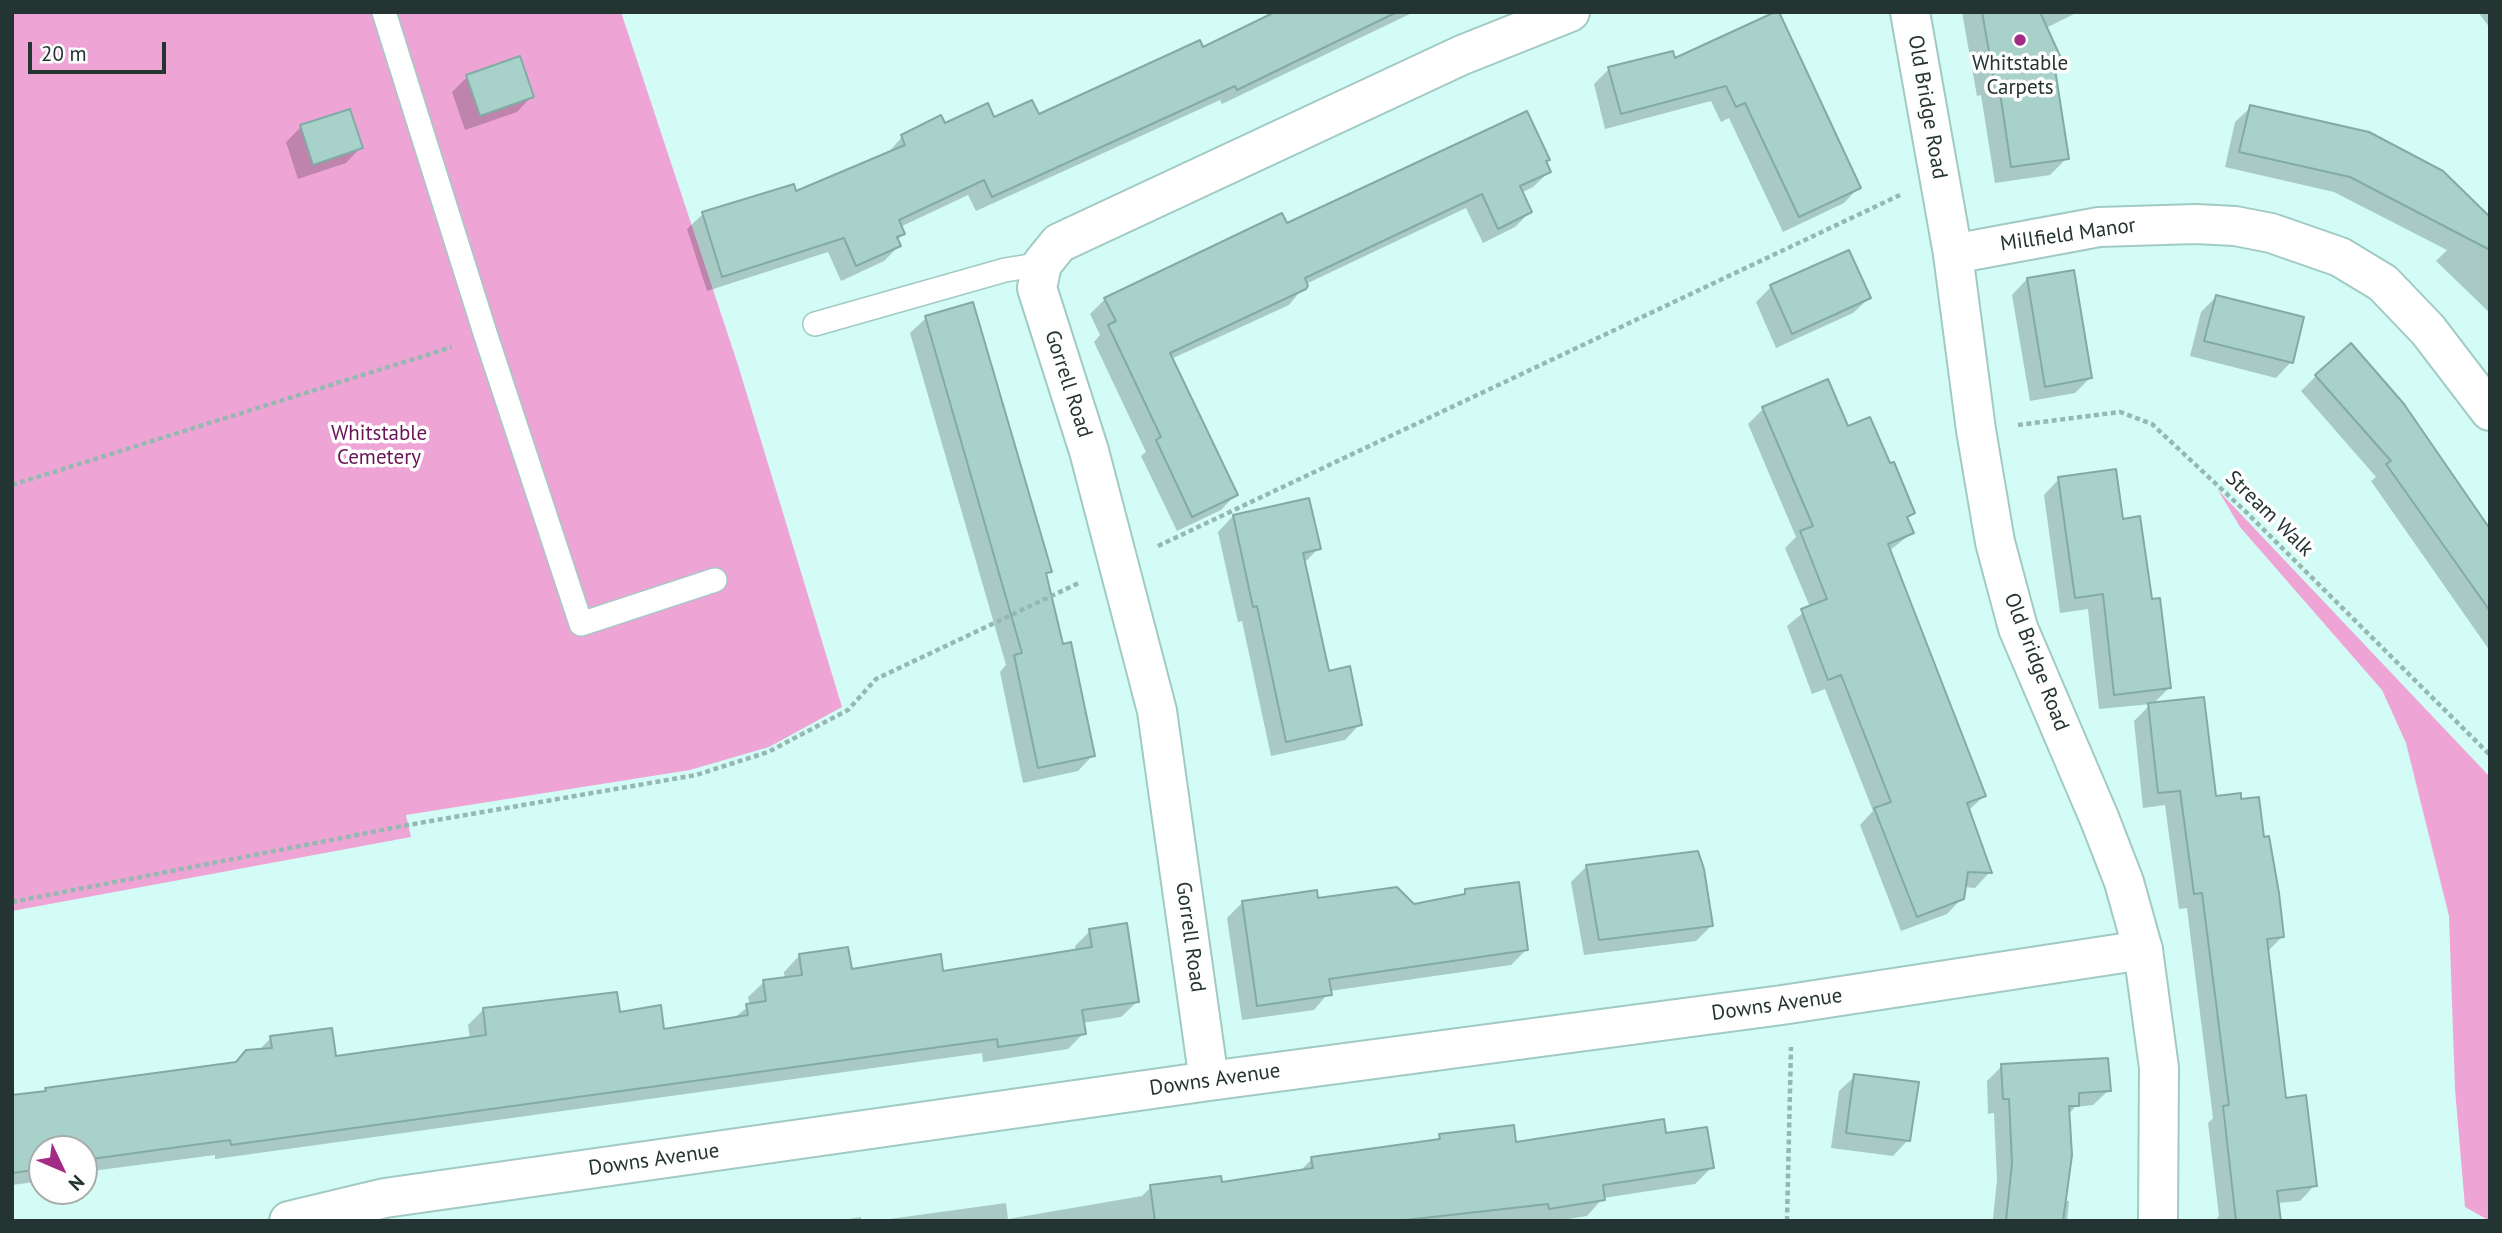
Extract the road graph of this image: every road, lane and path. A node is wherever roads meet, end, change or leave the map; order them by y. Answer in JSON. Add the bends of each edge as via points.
{"nodes":[{"id":1,"x":384,"y":12,"type":"edge"},
{"id":2,"x":1570,"y":12,"type":"edge"},
{"id":3,"x":1910,"y":12,"type":"edge"},
{"id":4,"x":1940,"y":176,"type":"junction"},
{"id":5,"x":1953,"y":254,"type":"junction"},
{"id":6,"x":1042,"y":264,"type":"junction"},
{"id":7,"x":815,"y":324,"type":"dead end"},
{"id":8,"x":486,"y":336,"type":"junction"},
{"id":9,"x":2490,"y":411,"type":"edge"},
{"id":10,"x":1976,"y":430,"type":"junction"},
{"id":11,"x":12,"y":485,"type":"edge"},
{"id":12,"x":1119,"y":564,"type":"junction"},
{"id":13,"x":715,"y":580,"type":"dead end"},
{"id":14,"x":2490,"y":755,"type":"edge"},
{"id":15,"x":12,"y":902,"type":"edge"},
{"id":16,"x":2143,"y":950,"type":"junction"},
{"id":17,"x":1782,"y":1005,"type":"junction"},
{"id":18,"x":1209,"y":1081,"type":"junction"},
{"id":19,"x":289,"y":1221,"type":"edge"},
{"id":20,"x":1787,"y":1221,"type":"edge"},
{"id":21,"x":2158,"y":1221,"type":"edge"}],
"edges":[{"from":1,"to":8,"type":"lane"},
{"from":2,"to":6,"type":"street","via":[[1462,55],[1059,243]]},
{"from":3,"to":4,"type":"street","name":"Old Bridge Road"},
{"from":4,"to":5,"type":"street","name":"Old Bridge Road"},
{"from":4,"to":12,"type":"path"},
{"from":5,"to":9,"type":"street","name":"Millfield Manor","via":[[2099,227],[2196,224],[2271,233],[2340,257],[2383,283],[2428,330]]},
{"from":5,"to":10,"type":"street","name":"Old Bridge Road"},
{"from":6,"to":7,"type":"lane","via":[[1005,270]]},
{"from":6,"to":12,"type":"street","name":"Gorrell Road","via":[[1037,288]]},
{"from":8,"to":11,"type":"path"},
{"from":8,"to":13,"type":"lane","via":[[581,624]]},
{"from":10,"to":14,"type":"path","name":"Stream Walk","via":[[2120,412],[2152,424]]},
{"from":10,"to":16,"type":"street","name":"Old Bridge Road","via":[[1995,542],[2018,628],[2100,820]]},
{"from":12,"to":15,"type":"path","via":[[876,679],[848,710],[768,752],[696,775]]},
{"from":12,"to":18,"type":"street","name":"Gorrell Road","via":[[1157,711]]},
{"from":16,"to":17,"type":"street","name":"Downs Avenue"},
{"from":16,"to":21,"type":"street","name":"Old Bridge Road","via":[[2159,1068]]},
{"from":17,"to":18,"type":"street","name":"Downs Avenue"},
{"from":17,"to":20,"type":"path","via":[[1791,1032]]},
{"from":18,"to":19,"type":"street","name":"Downs Avenue","via":[[385,1198]]}]}
